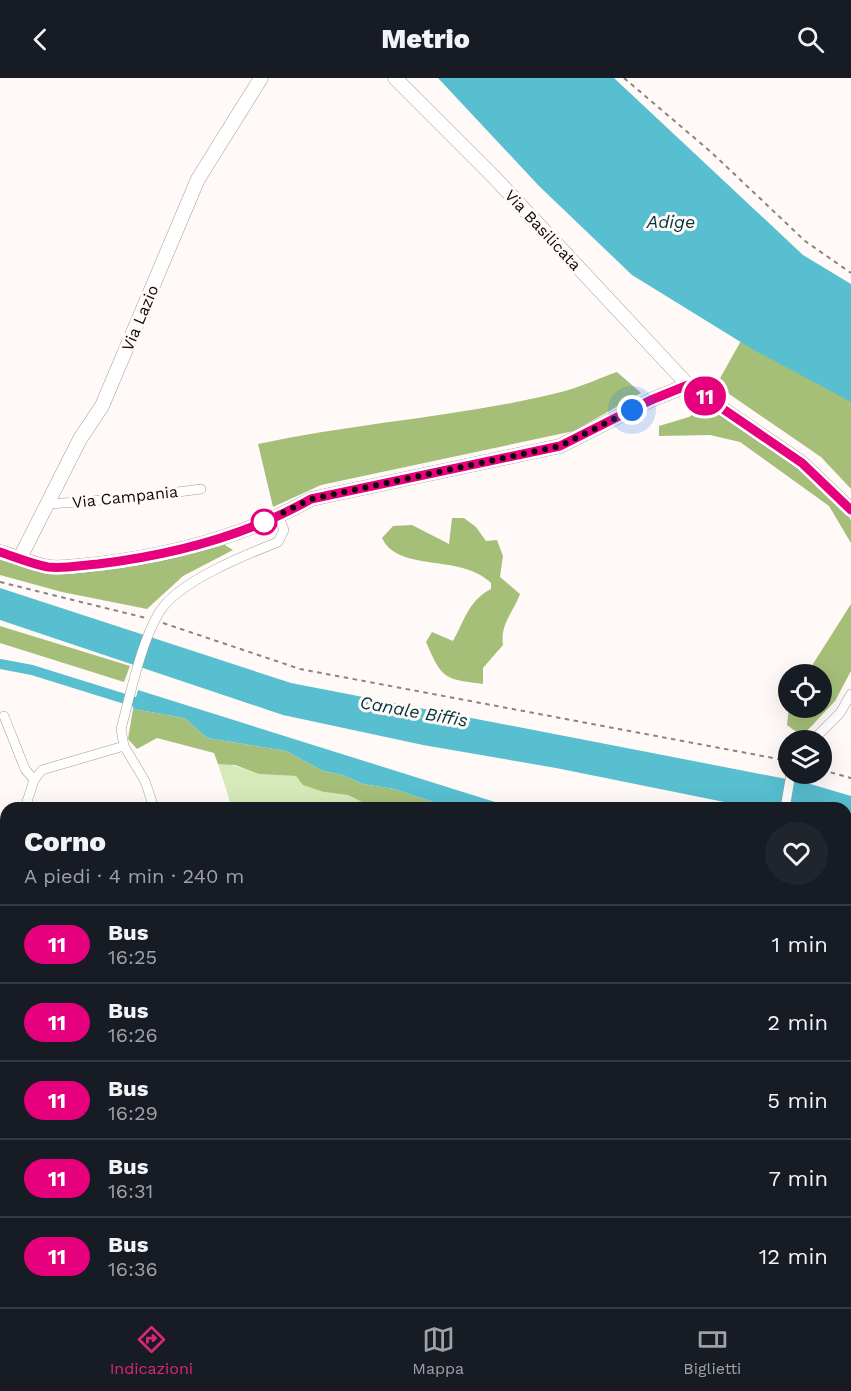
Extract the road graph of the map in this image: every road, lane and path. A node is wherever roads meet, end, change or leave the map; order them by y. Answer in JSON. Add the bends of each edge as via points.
{"nodes":[{"id":1,"x":261,"y":78,"type":"edge"},
{"id":2,"x":395,"y":78,"type":"edge"},
{"id":3,"x":624,"y":78,"type":"edge"},
{"id":4,"x":851,"y":273,"type":"edge"},
{"id":5,"x":688,"y":385,"type":"junction"},
{"id":6,"x":201,"y":489,"type":"dead end"},
{"id":7,"x":49,"y":504,"type":"junction"},
{"id":8,"x":851,"y":510,"type":"edge"},
{"id":9,"x":279,"y":517,"type":"junction"},
{"id":10,"x":0,"y":552,"type":"edge"},
{"id":11,"x":20,"y":558,"type":"junction"},
{"id":12,"x":0,"y":582,"type":"edge"},
{"id":13,"x":155,"y":620,"type":"junction"},
{"id":14,"x":851,"y":694,"type":"edge"},
{"id":15,"x":4,"y":716,"type":"dead end"},
{"id":16,"x":823,"y":730,"type":"edge"},
{"id":17,"x":124,"y":746,"type":"junction"},
{"id":18,"x":778,"y":759,"type":"edge"},
{"id":19,"x":832,"y":773,"type":"edge"},
{"id":20,"x":851,"y":778,"type":"edge"},
{"id":21,"x":34,"y":780,"type":"junction"},
{"id":22,"x":789,"y":784,"type":"edge"},
{"id":23,"x":27,"y":802,"type":"edge"},
{"id":24,"x":152,"y":802,"type":"edge"},
{"id":25,"x":786,"y":802,"type":"edge"}],
"edges":[{"from":1,"to":7,"type":"street","name":"Via Lazio","via":[[198,179],[102,406],[80,439]]},
{"from":2,"to":5,"type":"street","name":"Via Basilicata","via":[[493,176]]},
{"from":3,"to":4,"type":"path","via":[[711,152],[805,241]]},
{"from":5,"to":8,"type":"street","name":"Via Basilicata","via":[[802,463]]},
{"from":5,"to":9,"type":"street","via":[[560,446],[311,499]]},
{"from":6,"to":7,"type":"street","name":"Via Campania"},
{"from":7,"to":11,"type":"street","name":"Via Lazio"},
{"from":9,"to":11,"type":"street","via":[[215,540],[133,560],[49,567]]},
{"from":9,"to":13,"type":"street","via":[[284,530],[278,542],[230,562],[178,593]]},
{"from":10,"to":11,"type":"street"},
{"from":12,"to":13,"type":"path"},
{"from":13,"to":17,"type":"street","via":[[121,729]]},
{"from":13,"to":18,"type":"path","via":[[300,669]]},
{"from":14,"to":16,"type":"street"},
{"from":15,"to":21,"type":"street","via":[[25,769]]},
{"from":17,"to":21,"type":"street","via":[[42,770]]},
{"from":17,"to":24,"type":"street","via":[[145,781]]},
{"from":19,"to":20,"type":"path"},
{"from":21,"to":23,"type":"street"},
{"from":22,"to":25,"type":"street"}]}
